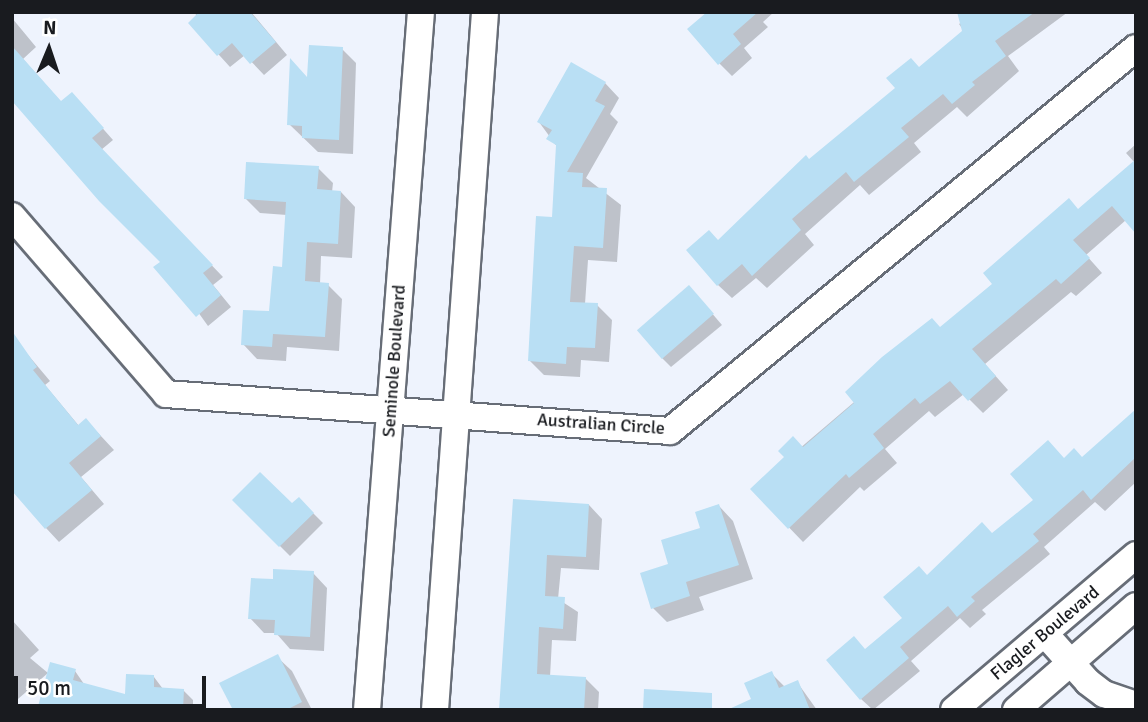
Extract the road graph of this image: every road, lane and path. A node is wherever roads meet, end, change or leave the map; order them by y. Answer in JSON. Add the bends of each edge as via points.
{"nodes":[{"id":1,"x":421,"y":12,"type":"edge"},
{"id":2,"x":485,"y":12,"type":"edge"},
{"id":3,"x":1136,"y":48,"type":"edge"},
{"id":4,"x":12,"y":216,"type":"edge"},
{"id":5,"x":390,"y":411,"type":"junction"},
{"id":6,"x":457,"y":413,"type":"junction"},
{"id":7,"x":1136,"y":555,"type":"edge"},
{"id":8,"x":1136,"y":606,"type":"edge"},
{"id":9,"x":1045,"y":634,"type":"junction"},
{"id":10,"x":1071,"y":663,"type":"junction"},
{"id":11,"x":1136,"y":705,"type":"edge"},
{"id":12,"x":368,"y":710,"type":"edge"},
{"id":13,"x":435,"y":710,"type":"edge"},
{"id":14,"x":954,"y":710,"type":"edge"},
{"id":15,"x":1016,"y":710,"type":"edge"}],
"edges":[{"from":1,"to":5,"type":"street","name":"Seminole Boulevard"},
{"from":2,"to":6,"type":"street"},
{"from":3,"to":6,"type":"street","name":"Australian Circle","via":[[670,431]]},
{"from":4,"to":5,"type":"street","name":"Australian Circle","via":[[166,394]]},
{"from":5,"to":6,"type":"street","name":"Australian Circle"},
{"from":5,"to":12,"type":"street","name":"Seminole Boulevard"},
{"from":6,"to":13,"type":"street"},
{"from":7,"to":9,"type":"street","name":"Flagler Boulevard"},
{"from":8,"to":10,"type":"street"},
{"from":9,"to":10,"type":"street"},
{"from":9,"to":14,"type":"street","name":"Flagler Boulevard"},
{"from":10,"to":11,"type":"street","via":[[1104,694]]},
{"from":10,"to":15,"type":"street"}]}
